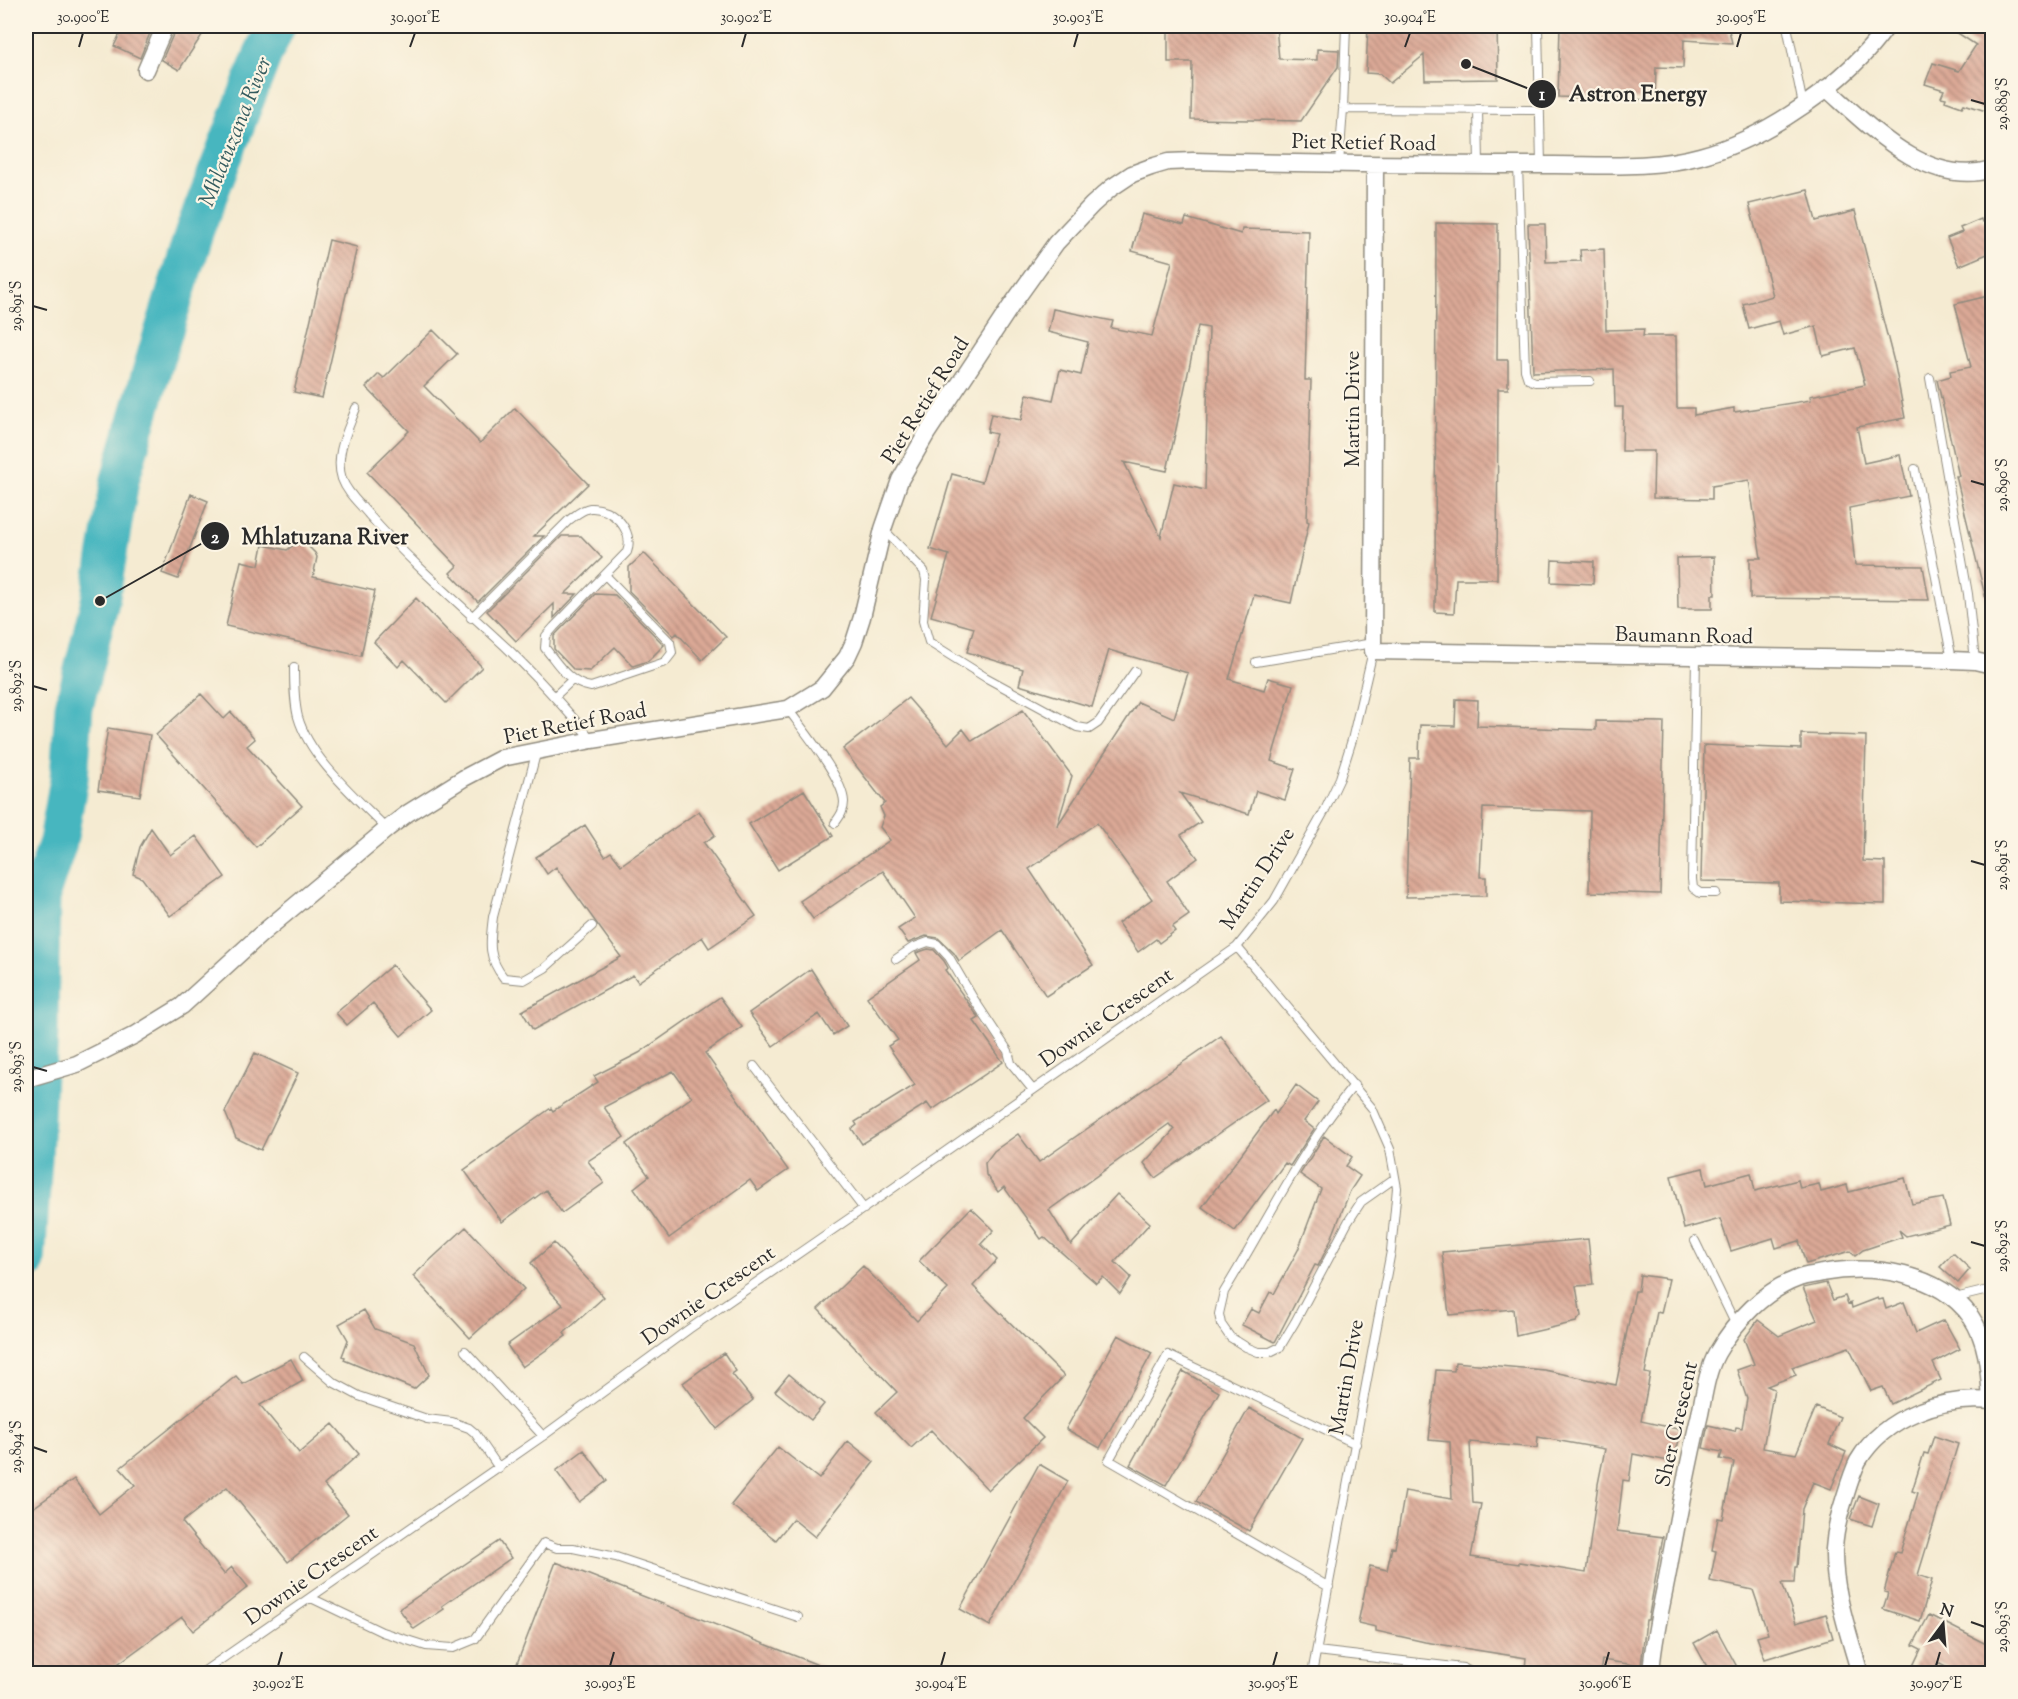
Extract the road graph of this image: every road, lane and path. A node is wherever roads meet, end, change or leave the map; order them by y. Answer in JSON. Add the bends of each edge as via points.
{"nodes":[{"id":1,"x":165,"y":26,"type":"edge"},
{"id":2,"x":1346,"y":26,"type":"edge"},
{"id":3,"x":1538,"y":26,"type":"edge"},
{"id":4,"x":1787,"y":26,"type":"edge"},
{"id":5,"x":1887,"y":26,"type":"edge"},
{"id":6,"x":146,"y":70,"type":"dead end"},
{"id":7,"x":1826,"y":88,"type":"junction"},
{"id":8,"x":1803,"y":106,"type":"junction"},
{"id":9,"x":1343,"y":109,"type":"junction"},
{"id":10,"x":1478,"y":110,"type":"junction"},
{"id":11,"x":1539,"y":110,"type":"junction"},
{"id":12,"x":1339,"y":165,"type":"junction"},
{"id":13,"x":1375,"y":165,"type":"junction"},
{"id":14,"x":1479,"y":165,"type":"junction"},
{"id":15,"x":1518,"y":165,"type":"junction"},
{"id":16,"x":1541,"y":165,"type":"junction"},
{"id":17,"x":1992,"y":169,"type":"edge"},
{"id":18,"x":1930,"y":378,"type":"dead end"},
{"id":19,"x":1590,"y":381,"type":"dead end"},
{"id":20,"x":356,"y":408,"type":"dead end"},
{"id":21,"x":1915,"y":469,"type":"dead end"},
{"id":22,"x":883,"y":529,"type":"junction"},
{"id":23,"x":605,"y":575,"type":"junction"},
{"id":24,"x":471,"y":618,"type":"junction"},
{"id":25,"x":1373,"y":647,"type":"junction"},
{"id":26,"x":1696,"y":657,"type":"junction"},
{"id":27,"x":1952,"y":660,"type":"junction"},
{"id":28,"x":1975,"y":661,"type":"junction"},
{"id":29,"x":1256,"y":662,"type":"dead end"},
{"id":30,"x":1992,"y":664,"type":"edge"},
{"id":31,"x":294,"y":667,"type":"dead end"},
{"id":32,"x":1135,"y":671,"type":"dead end"},
{"id":33,"x":572,"y":680,"type":"junction"},
{"id":34,"x":555,"y":696,"type":"junction"},
{"id":35,"x":788,"y":709,"type":"junction"},
{"id":36,"x":592,"y":740,"type":"junction"},
{"id":37,"x":537,"y":750,"type":"junction"},
{"id":38,"x":835,"y":823,"type":"dead end"},
{"id":39,"x":387,"y":829,"type":"junction"},
{"id":40,"x":1716,"y":893,"type":"dead end"},
{"id":41,"x":592,"y":926,"type":"dead end"},
{"id":42,"x":1237,"y":946,"type":"junction"},
{"id":43,"x":896,"y":959,"type":"dead end"},
{"id":44,"x":754,"y":1066,"type":"dead end"},
{"id":45,"x":26,"y":1079,"type":"edge"},
{"id":46,"x":1354,"y":1085,"type":"junction"},
{"id":47,"x":1034,"y":1090,"type":"junction"},
{"id":48,"x":1395,"y":1178,"type":"junction"},
{"id":49,"x":864,"y":1209,"type":"junction"},
{"id":50,"x":1695,"y":1241,"type":"dead end"},
{"id":51,"x":1992,"y":1289,"type":"edge"},
{"id":52,"x":1954,"y":1298,"type":"junction"},
{"id":53,"x":1736,"y":1325,"type":"junction"},
{"id":54,"x":465,"y":1351,"type":"dead end"},
{"id":55,"x":304,"y":1357,"type":"dead end"},
{"id":56,"x":1992,"y":1400,"type":"edge"},
{"id":57,"x":543,"y":1436,"type":"junction"},
{"id":58,"x":1356,"y":1444,"type":"junction"},
{"id":59,"x":499,"y":1468,"type":"junction"},
{"id":60,"x":1329,"y":1587,"type":"junction"},
{"id":61,"x":311,"y":1598,"type":"junction"},
{"id":62,"x":798,"y":1617,"type":"dead end"},
{"id":63,"x":1317,"y":1651,"type":"junction"},
{"id":64,"x":200,"y":1674,"type":"edge"},
{"id":65,"x":1312,"y":1674,"type":"edge"},
{"id":66,"x":1474,"y":1674,"type":"edge"},
{"id":67,"x":1651,"y":1674,"type":"edge"},
{"id":68,"x":1860,"y":1674,"type":"edge"}],
"edges":[{"from":1,"to":6,"type":"street"},
{"from":2,"to":9,"type":"lane"},
{"from":3,"to":11,"type":"lane"},
{"from":4,"to":8,"type":"lane"},
{"from":5,"to":7,"type":"street","name":"Piet Retief Road","via":[[1863,57]]},
{"from":7,"to":8,"type":"street","name":"Piet Retief Road"},
{"from":7,"to":17,"type":"street","via":[[1901,151],[1945,170]]},
{"from":8,"to":16,"type":"street","name":"Piet Retief Road","via":[[1757,133],[1682,161]]},
{"from":9,"to":10,"type":"lane"},
{"from":9,"to":12,"type":"lane"},
{"from":10,"to":11,"type":"lane"},
{"from":10,"to":14,"type":"lane"},
{"from":11,"to":16,"type":"lane"},
{"from":12,"to":13,"type":"street","name":"Piet Retief Road"},
{"from":12,"to":22,"type":"street","name":"Piet Retief Road","via":[[1168,162],[1132,174],[1112,188],[1056,243],[1011,306],[900,480]]},
{"from":13,"to":14,"type":"street","name":"Piet Retief Road"},
{"from":13,"to":25,"type":"street","name":"Martin Drive"},
{"from":14,"to":15,"type":"street","name":"Piet Retief Road"},
{"from":15,"to":16,"type":"street","name":"Piet Retief Road"},
{"from":15,"to":19,"type":"lane","via":[[1525,370],[1528,379],[1535,382]]},
{"from":18,"to":28,"type":"lane","via":[[1973,625]]},
{"from":20,"to":24,"type":"lane","via":[[339,455],[342,481],[380,527]]},
{"from":21,"to":27,"type":"lane"},
{"from":22,"to":32,"type":"lane","via":[[924,571],[923,621],[930,642],[985,677],[1077,727],[1089,729],[1098,723]]},
{"from":22,"to":35,"type":"street","name":"Piet Retief Road","via":[[862,617],[847,657],[822,688]]},
{"from":23,"to":24,"type":"lane","via":[[627,552],[629,535],[608,513],[590,508],[569,520]]},
{"from":23,"to":33,"type":"lane","via":[[546,636],[545,648]]},
{"from":23,"to":33,"type":"lane","via":[[670,642],[672,653],[665,662],[591,687]]},
{"from":24,"to":34,"type":"lane"},
{"from":25,"to":26,"type":"street","name":"Baumann Road"},
{"from":25,"to":29,"type":"lane"},
{"from":25,"to":42,"type":"lane","name":"Martin Drive","via":[[1340,778],[1274,902]]},
{"from":26,"to":27,"type":"street","name":"Baumann Road"},
{"from":26,"to":40,"type":"lane","via":[[1692,879],[1693,888],[1700,893]]},
{"from":27,"to":28,"type":"street","name":"Baumann Road"},
{"from":28,"to":30,"type":"street","name":"Baumann Road"},
{"from":31,"to":39,"type":"lane","via":[[298,718],[311,745]]},
{"from":33,"to":34,"type":"lane"},
{"from":34,"to":36,"type":"lane"},
{"from":35,"to":36,"type":"street","name":"Piet Retief Road"},
{"from":35,"to":38,"type":"lane","via":[[842,790],[842,814]]},
{"from":36,"to":37,"type":"street","name":"Piet Retief Road"},
{"from":37,"to":39,"type":"street","name":"Piet Retief Road","via":[[502,758]]},
{"from":37,"to":41,"type":"lane","via":[[492,916],[490,942],[494,965],[504,978],[524,980],[545,968]]},
{"from":39,"to":45,"type":"street","name":"Piet Retief Road","via":[[182,1006],[77,1064]]},
{"from":42,"to":46,"type":"lane","name":"Martin Drive"},
{"from":42,"to":47,"type":"lane","name":"Downie Crescent"},
{"from":43,"to":47,"type":"lane","via":[[928,942],[938,944],[1008,1051],[1011,1063]]},
{"from":44,"to":49,"type":"lane"},
{"from":46,"to":48,"type":"lane","name":"Martin Drive","via":[[1372,1108],[1390,1149]]},
{"from":46,"to":48,"type":"lane","via":[[1306,1151],[1224,1292],[1219,1314],[1230,1337],[1258,1352],[1280,1347],[1361,1202]]},
{"from":47,"to":49,"type":"lane","name":"Downie Crescent"},
{"from":48,"to":58,"type":"lane","name":"Martin Drive","via":[[1391,1251]]},
{"from":49,"to":57,"type":"lane","name":"Downie Crescent","via":[[689,1329]]},
{"from":50,"to":53,"type":"lane"},
{"from":51,"to":52,"type":"lane"},
{"from":52,"to":53,"type":"street","name":"Sher Crescent","via":[[1906,1276],[1864,1269],[1835,1271],[1800,1277],[1774,1290]]},
{"from":52,"to":56,"type":"street","name":"Sher Crescent","via":[[1971,1318],[1984,1345]]},
{"from":53,"to":67,"type":"street","name":"Sher Crescent","via":[[1708,1377],[1689,1457]]},
{"from":54,"to":57,"type":"lane"},
{"from":55,"to":59,"type":"lane","via":[[333,1382],[359,1396],[469,1428]]},
{"from":56,"to":68,"type":"street","via":[[1947,1402],[1919,1410],[1895,1423],[1859,1461],[1840,1514],[1834,1548],[1836,1581]]},
{"from":57,"to":59,"type":"lane","name":"Downie Crescent"},
{"from":58,"to":60,"type":"lane","name":"Martin Drive"},
{"from":58,"to":60,"type":"lane","via":[[1168,1355],[1109,1460]]},
{"from":59,"to":61,"type":"lane","name":"Downie Crescent"},
{"from":60,"to":63,"type":"lane","name":"Martin Drive"},
{"from":61,"to":62,"type":"lane","via":[[382,1632],[426,1646],[453,1648],[475,1639],[544,1543],[616,1557]]},
{"from":61,"to":64,"type":"lane","name":"Downie Crescent"},
{"from":63,"to":65,"type":"lane","name":"Martin Drive"},
{"from":63,"to":66,"type":"lane","via":[[1463,1668]]}]}
